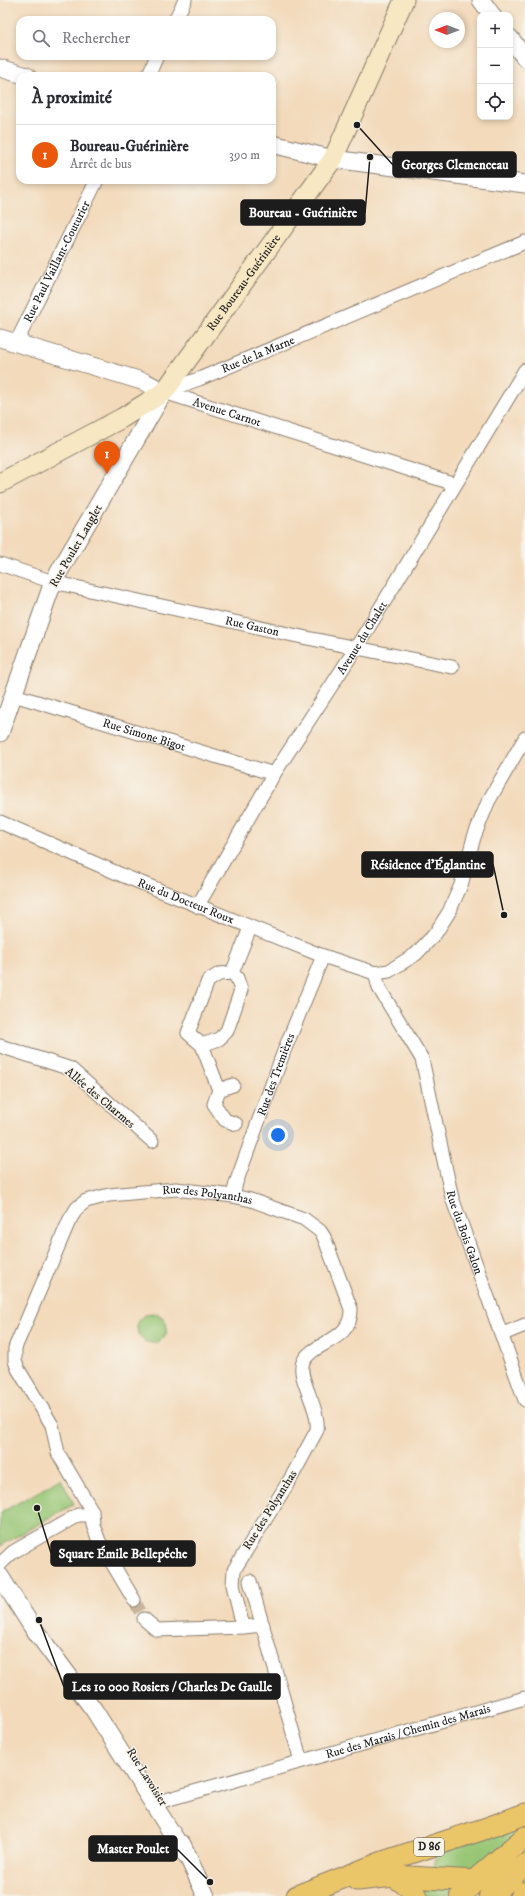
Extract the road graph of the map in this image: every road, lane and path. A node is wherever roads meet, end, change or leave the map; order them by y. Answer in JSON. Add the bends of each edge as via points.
{"nodes":[{"id":1,"x":185,"y":0,"type":"edge"},
{"id":2,"x":404,"y":0,"type":"edge"},
{"id":3,"x":481,"y":0,"type":"edge"},
{"id":4,"x":490,"y":12,"type":"edge"},
{"id":5,"x":176,"y":16,"type":"edge"},
{"id":6,"x":513,"y":42,"type":"edge"},
{"id":7,"x":525,"y":58,"type":"edge"},
{"id":8,"x":155,"y":60,"type":"edge"},
{"id":9,"x":0,"y":68,"type":"edge"},
{"id":10,"x":150,"y":72,"type":"edge"},
{"id":11,"x":16,"y":73,"type":"edge"},
{"id":12,"x":276,"y":145,"type":"edge"},
{"id":13,"x":333,"y":160,"type":"junction"},
{"id":14,"x":95,"y":184,"type":"edge"},
{"id":15,"x":525,"y":184,"type":"edge"},
{"id":16,"x":525,"y":242,"type":"edge"},
{"id":17,"x":0,"y":338,"type":"edge"},
{"id":18,"x":16,"y":343,"type":"junction"},
{"id":19,"x":525,"y":370,"type":"edge"},
{"id":20,"x":164,"y":392,"type":"junction"},
{"id":21,"x":0,"y":484,"type":"edge"},
{"id":22,"x":455,"y":484,"type":"junction"},
{"id":23,"x":0,"y":564,"type":"edge"},
{"id":24,"x":53,"y":582,"type":"junction"},
{"id":25,"x":356,"y":648,"type":"junction"},
{"id":26,"x":452,"y":667,"type":"dead end"},
{"id":27,"x":14,"y":696,"type":"junction"},
{"id":28,"x":0,"y":733,"type":"edge"},
{"id":29,"x":525,"y":738,"type":"edge"},
{"id":30,"x":274,"y":774,"type":"junction"},
{"id":31,"x":0,"y":822,"type":"edge"},
{"id":32,"x":199,"y":906,"type":"junction"},
{"id":33,"x":250,"y":928,"type":"junction"},
{"id":34,"x":323,"y":956,"type":"junction"},
{"id":35,"x":232,"y":973,"type":"junction"},
{"id":36,"x":375,"y":973,"type":"junction"},
{"id":37,"x":202,"y":1045,"type":"junction"},
{"id":38,"x":0,"y":1046,"type":"edge"},
{"id":39,"x":233,"y":1085,"type":"dead end"},
{"id":40,"x":219,"y":1090,"type":"junction"},
{"id":41,"x":236,"y":1124,"type":"dead end"},
{"id":42,"x":152,"y":1141,"type":"dead end"},
{"id":43,"x":233,"y":1196,"type":"junction"},
{"id":44,"x":525,"y":1325,"type":"edge"},
{"id":45,"x":502,"y":1334,"type":"junction"},
{"id":46,"x":525,"y":1400,"type":"edge"},
{"id":47,"x":89,"y":1514,"type":"junction"},
{"id":48,"x":3,"y":1562,"type":"edge"},
{"id":49,"x":0,"y":1576,"type":"edge"},
{"id":50,"x":250,"y":1582,"type":"dead end"},
{"id":51,"x":134,"y":1600,"type":"tunnel mouth"},
{"id":52,"x":144,"y":1619,"type":"tunnel mouth"},
{"id":53,"x":263,"y":1625,"type":"junction"},
{"id":54,"x":243,"y":1627,"type":"junction"},
{"id":55,"x":520,"y":1699,"type":"edge"},
{"id":56,"x":301,"y":1761,"type":"junction"},
{"id":57,"x":159,"y":1802,"type":"junction"},
{"id":58,"x":525,"y":1814,"type":"edge"},
{"id":59,"x":484,"y":1829,"type":"junction"},
{"id":60,"x":525,"y":1837,"type":"edge"},
{"id":61,"x":520,"y":1868,"type":"edge"},
{"id":62,"x":394,"y":1876,"type":"junction"},
{"id":63,"x":438,"y":1879,"type":"junction"},
{"id":64,"x":335,"y":1882,"type":"junction"},
{"id":65,"x":468,"y":1888,"type":"edge"},
{"id":66,"x":525,"y":1892,"type":"edge"},
{"id":67,"x":206,"y":1896,"type":"edge"},
{"id":68,"x":297,"y":1896,"type":"edge"},
{"id":69,"x":416,"y":1896,"type":"edge"},
{"id":70,"x":490,"y":1896,"type":"edge"},
{"id":71,"x":522,"y":1896,"type":"edge"}],
"edges":[{"from":1,"to":5,"type":"street"},
{"from":2,"to":13,"type":"main road","name":"Rue Boureau-Guérinière"},
{"from":3,"to":4,"type":"street"},
{"from":6,"to":7,"type":"street"},
{"from":8,"to":10,"type":"street"},
{"from":9,"to":11,"type":"street"},
{"from":12,"to":13,"type":"street"},
{"from":13,"to":15,"type":"street"},
{"from":13,"to":20,"type":"main road","name":"Rue Boureau-Guérinière"},
{"from":14,"to":18,"type":"street","name":"Rue Paul Vaillant-Couturier"},
{"from":16,"to":20,"type":"street","name":"Rue de la Marne"},
{"from":17,"to":18,"type":"street","name":"Avenue Carnot"},
{"from":18,"to":20,"type":"street","name":"Avenue Carnot","via":[[145,382]]},
{"from":19,"to":22,"type":"street","name":"Avenue du Chalet"},
{"from":20,"to":21,"type":"main road","name":"Rue de la Marne","via":[[122,418]]},
{"from":20,"to":22,"type":"street","name":"Avenue Carnot"},
{"from":20,"to":24,"type":"street","name":"Rue Poulet Langlet"},
{"from":22,"to":25,"type":"street","name":"Avenue du Chalet"},
{"from":23,"to":24,"type":"street","name":"Rue Gaston"},
{"from":24,"to":25,"type":"street","name":"Rue Gaston"},
{"from":24,"to":27,"type":"street","name":"Rue Poulet Langlet"},
{"from":25,"to":26,"type":"street","name":"Rue Gaston"},
{"from":25,"to":30,"type":"street","name":"Avenue du Chalet"},
{"from":27,"to":28,"type":"street","name":"Rue Poulet Langlet"},
{"from":27,"to":30,"type":"street","name":"Rue Simone Bigot"},
{"from":29,"to":36,"type":"street","via":[[488,802],[474,836],[461,885],[449,912],[435,934],[416,954],[389,971]]},
{"from":30,"to":32,"type":"street","name":"Avenue du Chalet"},
{"from":31,"to":32,"type":"street","name":"Rue du Docteur Roux"},
{"from":32,"to":33,"type":"street","name":"Rue du Docteur Roux"},
{"from":33,"to":34,"type":"street","name":"Rue du Docteur Roux"},
{"from":33,"to":35,"type":"street"},
{"from":34,"to":36,"type":"street","name":"Rue du Docteur Roux"},
{"from":34,"to":43,"type":"street","name":"Rue des Tremières","via":[[284,1051]]},
{"from":35,"to":37,"type":"street","via":[[237,978],[241,990],[227,1031],[219,1039]]},
{"from":35,"to":37,"type":"street","via":[[212,977],[205,986],[188,1033]]},
{"from":36,"to":45,"type":"street","name":"Rue du Bois Galon","via":[[379,988],[422,1059],[452,1198]]},
{"from":37,"to":40,"type":"street"},
{"from":38,"to":42,"type":"street","name":"Allée des Charmes","via":[[71,1069]]},
{"from":39,"to":40,"type":"street"},
{"from":40,"to":41,"type":"street","via":[[214,1104],[225,1120]]},
{"from":43,"to":47,"type":"street","name":"Rue des Polyanthas","via":[[176,1189],[99,1196],[81,1204],[73,1213],[17,1341],[14,1356],[18,1369],[52,1425],[58,1453]]},
{"from":43,"to":54,"type":"street","name":"Rue des Polyanthas","via":[[299,1217],[316,1226],[324,1237],[351,1315],[344,1330],[308,1355],[303,1362],[302,1371],[317,1412],[317,1430],[234,1570],[233,1585]]},
{"from":44,"to":45,"type":"street"},
{"from":45,"to":46,"type":"street","name":"Rue du Bois Galon"},
{"from":47,"to":48,"type":"street","via":[[78,1515],[19,1548]]},
{"from":47,"to":51,"type":"street","name":"Rue des Polyanthas","via":[[97,1536]]},
{"from":49,"to":57,"type":"street","name":"Rue Lavoisier","via":[[31,1625],[94,1710],[114,1743]]},
{"from":50,"to":53,"type":"street"},
{"from":52,"to":54,"type":"street","via":[[157,1630]]},
{"from":53,"to":54,"type":"street"},
{"from":53,"to":56,"type":"street"},
{"from":55,"to":56,"type":"street","name":"Rue des Marais / Chemin des Marais"},
{"from":56,"to":57,"type":"street","name":"Rue des Marais / Chemin des Marais"},
{"from":57,"to":67,"type":"street","name":"Rue Lavoisier"},
{"from":58,"to":59,"type":"main road","number":"D 86"},
{"from":59,"to":63,"type":"main road","via":[[468,1840],[429,1855],[427,1870]]},
{"from":59,"to":64,"type":"main road","number":"D 86","via":[[383,1862]]},
{"from":60,"to":65,"type":"main road"},
{"from":61,"to":65,"type":"main road","number":"D 86"},
{"from":61,"to":70,"type":"highway"},
{"from":62,"to":63,"type":"main road","number":"D 86"},
{"from":62,"to":64,"type":"main road","number":"D 86"},
{"from":62,"to":69,"type":"main road"},
{"from":63,"to":65,"type":"main road","number":"D 86"},
{"from":64,"to":68,"type":"main road","number":"D 86"},
{"from":66,"to":71,"type":"highway"}]}
